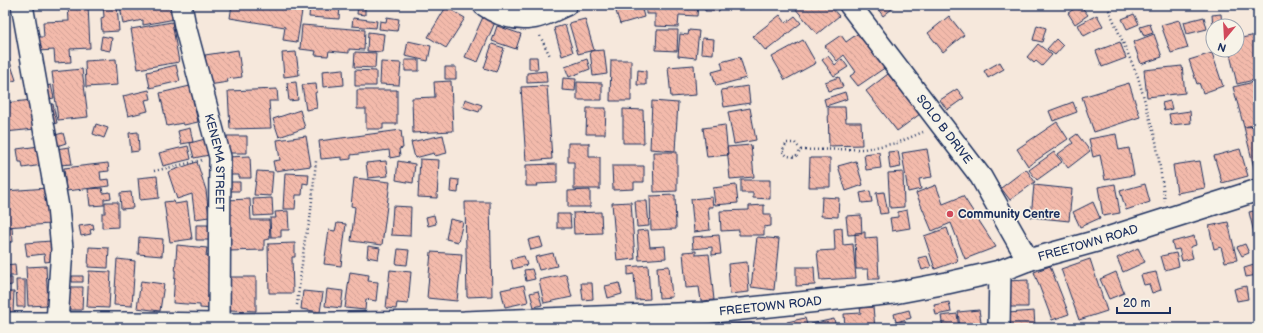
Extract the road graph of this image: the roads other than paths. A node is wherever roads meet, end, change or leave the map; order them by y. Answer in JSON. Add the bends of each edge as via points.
{"nodes":[{"id":1,"x":22,"y":5,"type":"edge"},
{"id":2,"x":181,"y":5,"type":"edge"},
{"id":3,"x":484,"y":5,"type":"edge"},
{"id":4,"x":566,"y":5,"type":"edge"},
{"id":5,"x":850,"y":5,"type":"edge"},
{"id":6,"x":1258,"y":190,"type":"edge"},
{"id":7,"x":1028,"y":260,"type":"junction"},
{"id":8,"x":1000,"y":270,"type":"junction"},
{"id":9,"x":57,"y":322,"type":"junction"},
{"id":10,"x":5,"y":323,"type":"edge"},
{"id":11,"x":219,"y":324,"type":"junction"},
{"id":12,"x":999,"y":328,"type":"edge"}],
"edges":[{"from":1,"to":9,"type":"street","via":[[58,207],[62,249]]},
{"from":2,"to":11,"type":"street","name":"KENEMA STREET","via":[[220,157]]},
{"from":3,"to":4,"type":"street","via":[[508,17],[532,18]]},
{"from":5,"to":7,"type":"street","name":"SOLO B DRIVE","via":[[981,177]]},
{"from":6,"to":7,"type":"street","name":"FREETOWN ROAD","via":[[1104,239]]},
{"from":7,"to":8,"type":"street","name":"FREETOWN ROAD"},
{"from":8,"to":11,"type":"street","name":"FREETOWN ROAD","via":[[894,292],[704,313],[472,322]]},
{"from":8,"to":12,"type":"street"},
{"from":9,"to":10,"type":"street","name":"FREETOWN ROAD"},
{"from":9,"to":11,"type":"street","name":"FREETOWN ROAD"}]}
